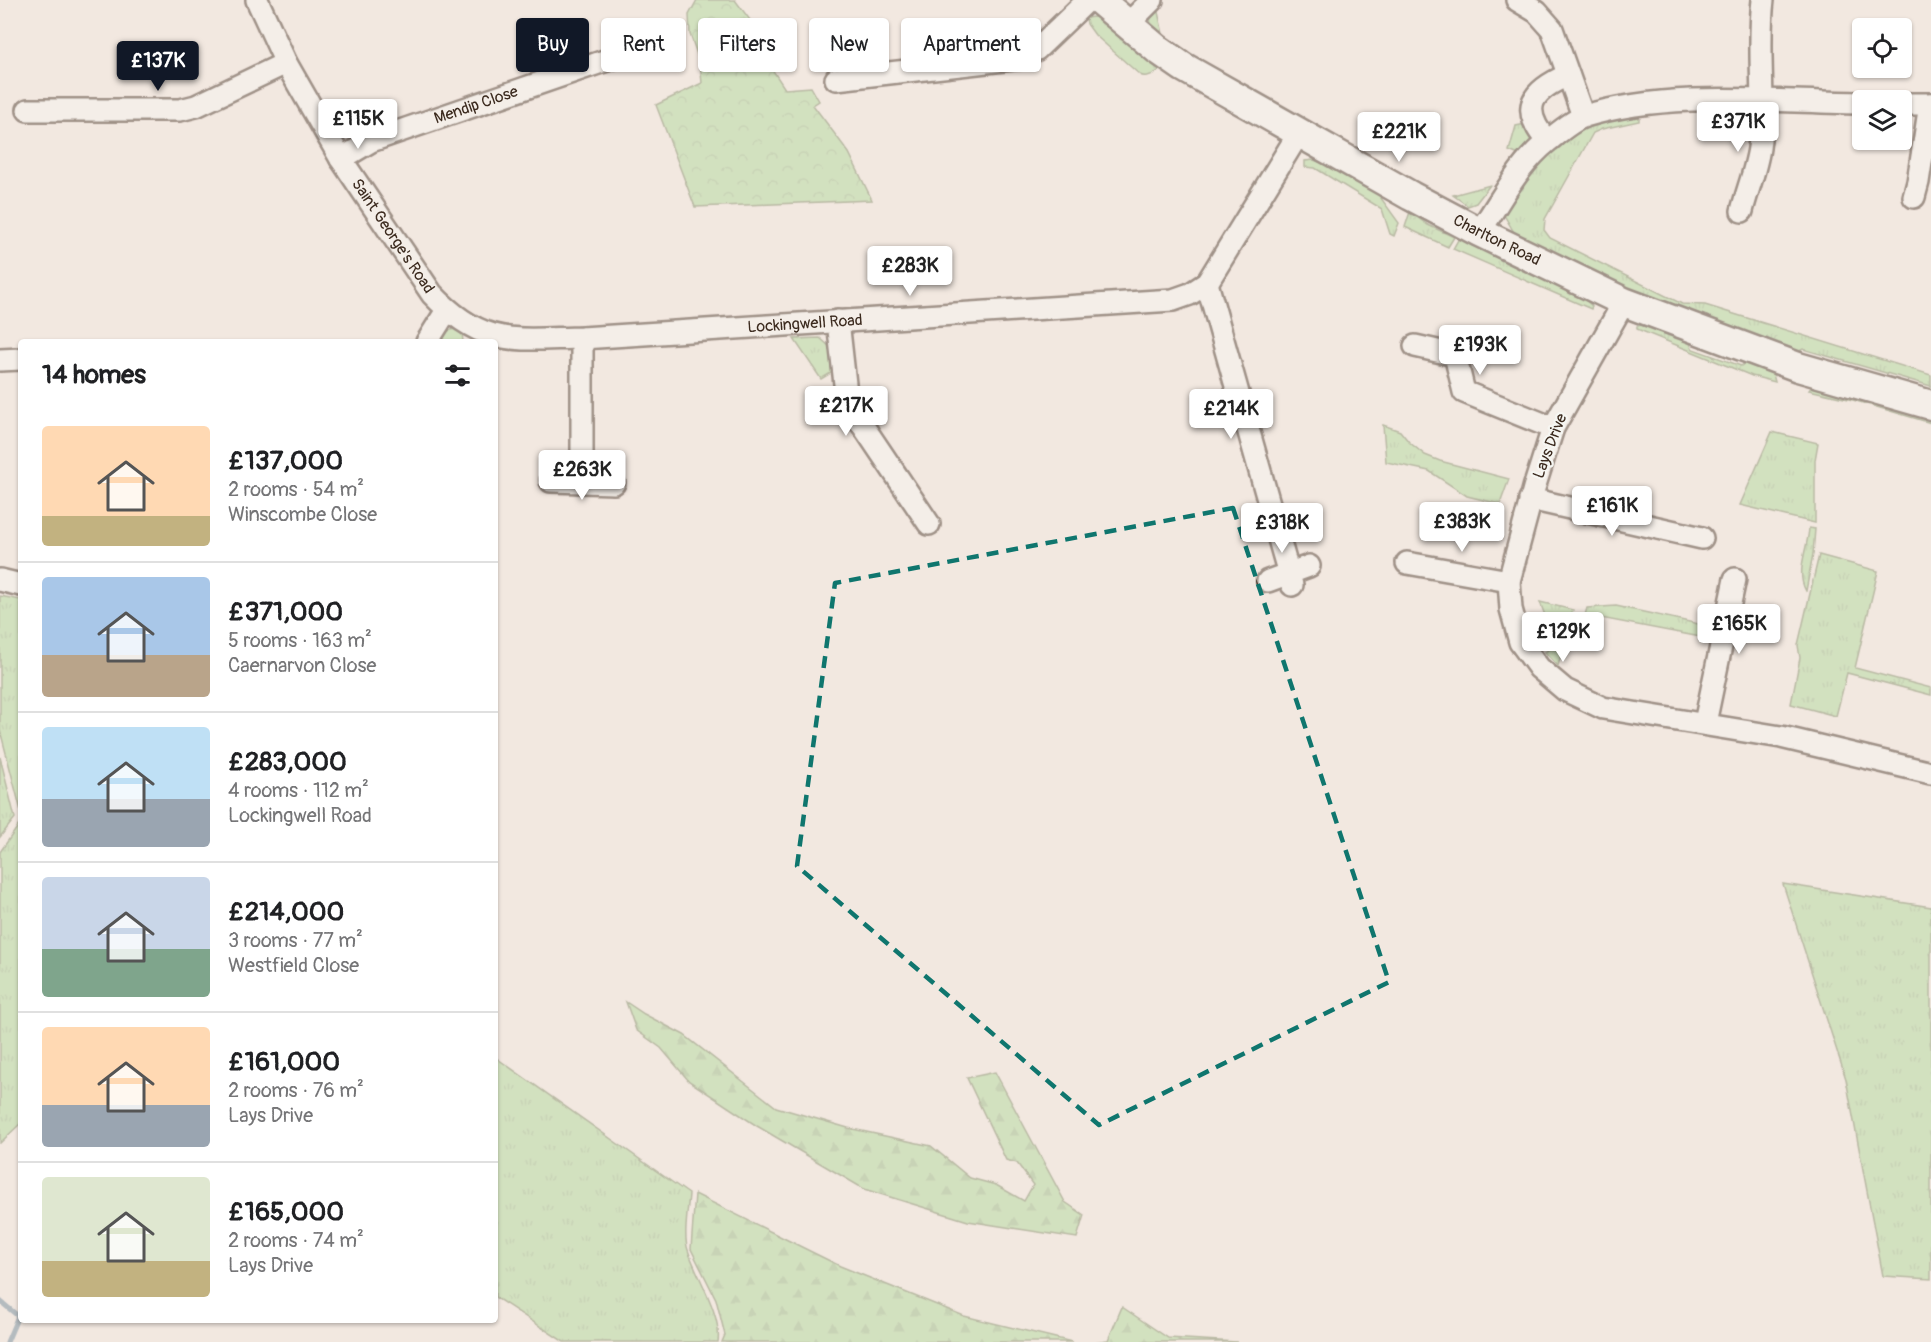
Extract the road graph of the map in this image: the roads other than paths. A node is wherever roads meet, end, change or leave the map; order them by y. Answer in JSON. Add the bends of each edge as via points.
{"nodes":[{"id":1,"x":257,"y":0,"type":"edge"},
{"id":2,"x":1088,"y":0,"type":"edge"},
{"id":3,"x":1099,"y":0,"type":"edge"},
{"id":4,"x":1152,"y":0,"type":"edge"},
{"id":5,"x":1517,"y":0,"type":"edge"},
{"id":6,"x":1763,"y":0,"type":"edge"},
{"id":7,"x":1128,"y":24,"type":"junction"},
{"id":8,"x":601,"y":62,"type":"edge"},
{"id":9,"x":286,"y":63,"type":"junction"},
{"id":10,"x":1568,"y":75,"type":"junction"},
{"id":11,"x":836,"y":79,"type":"dead end"},
{"id":12,"x":1762,"y":100,"type":"junction"},
{"id":13,"x":1852,"y":103,"type":"edge"},
{"id":14,"x":1912,"y":104,"type":"edge"},
{"id":15,"x":1931,"y":104,"type":"edge"},
{"id":16,"x":28,"y":110,"type":"dead end"},
{"id":17,"x":1583,"y":116,"type":"junction"},
{"id":18,"x":1299,"y":133,"type":"junction"},
{"id":19,"x":1547,"y":141,"type":"junction"},
{"id":20,"x":341,"y":159,"type":"junction"},
{"id":21,"x":1921,"y":188,"type":"edge"},
{"id":22,"x":1742,"y":211,"type":"dead end"},
{"id":23,"x":1479,"y":232,"type":"junction"},
{"id":24,"x":1207,"y":283,"type":"junction"},
{"id":25,"x":1624,"y":302,"type":"junction"},
{"id":26,"x":447,"y":310,"type":"junction"},
{"id":27,"x":838,"y":321,"type":"junction"},
{"id":28,"x":582,"y":338,"type":"junction"},
{"id":29,"x":430,"y":339,"type":"edge"},
{"id":30,"x":1415,"y":346,"type":"dead end"},
{"id":31,"x":18,"y":359,"type":"edge"},
{"id":32,"x":0,"y":360,"type":"edge"},
{"id":33,"x":1931,"y":405,"type":"edge"},
{"id":34,"x":1553,"y":428,"type":"junction"},
{"id":35,"x":551,"y":481,"type":"dead end"},
{"id":36,"x":582,"y":482,"type":"junction"},
{"id":37,"x":614,"y":483,"type":"dead end"},
{"id":38,"x":1530,"y":499,"type":"junction"},
{"id":39,"x":929,"y":524,"type":"dead end"},
{"id":40,"x":1702,"y":538,"type":"dead end"},
{"id":41,"x":1407,"y":563,"type":"dead end"},
{"id":42,"x":1310,"y":566,"type":"dead end"},
{"id":43,"x":1290,"y":579,"type":"junction"},
{"id":44,"x":1735,"y":579,"type":"dead end"},
{"id":45,"x":0,"y":580,"type":"edge"},
{"id":46,"x":1268,"y":581,"type":"dead end"},
{"id":47,"x":1509,"y":581,"type":"junction"},
{"id":48,"x":18,"y":584,"type":"edge"},
{"id":49,"x":1705,"y":723,"type":"junction"},
{"id":50,"x":1931,"y":773,"type":"edge"}],
"edges":[{"from":1,"to":9,"type":"street","name":"Saint George's Road"},
{"from":2,"to":11,"type":"street","via":[[1037,49],[1022,58]]},
{"from":3,"to":7,"type":"street","name":"Charlton Road"},
{"from":4,"to":7,"type":"street"},
{"from":5,"to":10,"type":"street","via":[[1537,12],[1552,29]]},
{"from":6,"to":12,"type":"street"},
{"from":7,"to":18,"type":"street","name":"Charlton Road","via":[[1183,67]]},
{"from":8,"to":20,"type":"street","name":"Mendip Close","via":[[371,141]]},
{"from":9,"to":16,"type":"street","via":[[180,110]]},
{"from":9,"to":20,"type":"street","name":"Saint George's Road"},
{"from":10,"to":17,"type":"street"},
{"from":10,"to":19,"type":"street","via":[[1538,91],[1532,103],[1534,122]]},
{"from":12,"to":13,"type":"street"},
{"from":12,"to":17,"type":"street","via":[[1647,104]]},
{"from":12,"to":22,"type":"street","via":[[1759,150]]},
{"from":14,"to":15,"type":"street"},
{"from":15,"to":21,"type":"street"},
{"from":17,"to":19,"type":"street"},
{"from":18,"to":23,"type":"street","name":"Charlton Road"},
{"from":18,"to":24,"type":"street","name":"Lockingwell Road"},
{"from":19,"to":23,"type":"street","via":[[1511,182]]},
{"from":20,"to":26,"type":"street","name":"Saint George's Road","via":[[432,294]]},
{"from":23,"to":25,"type":"street","name":"Charlton Road"},
{"from":24,"to":27,"type":"street","name":"Lockingwell Road","via":[[1173,300]]},
{"from":24,"to":43,"type":"street"},
{"from":25,"to":33,"type":"street","name":"Charlton Road","via":[[1798,367]]},
{"from":25,"to":34,"type":"street","name":"Lays Drive"},
{"from":26,"to":28,"type":"street","name":"Lockingwell Road","via":[[468,326],[504,339]]},
{"from":26,"to":29,"type":"street"},
{"from":27,"to":28,"type":"street","name":"Lockingwell Road"},
{"from":27,"to":39,"type":"street","via":[[847,402]]},
{"from":28,"to":36,"type":"street"},
{"from":30,"to":34,"type":"street","via":[[1455,355],[1464,392]]},
{"from":31,"to":32,"type":"street"},
{"from":34,"to":38,"type":"street","name":"Lays Drive"},
{"from":35,"to":36,"type":"street"},
{"from":36,"to":37,"type":"street"},
{"from":38,"to":40,"type":"street"},
{"from":38,"to":47,"type":"street","name":"Lays Drive"},
{"from":41,"to":47,"type":"street"},
{"from":42,"to":43,"type":"street"},
{"from":43,"to":46,"type":"street"},
{"from":44,"to":49,"type":"street","via":[[1719,615]]},
{"from":45,"to":48,"type":"street"},
{"from":47,"to":49,"type":"street","name":"Lays Drive","via":[[1511,609],[1520,642],[1539,668],[1564,690],[1603,708]]},
{"from":49,"to":50,"type":"street","name":"Lays Drive"}]}
